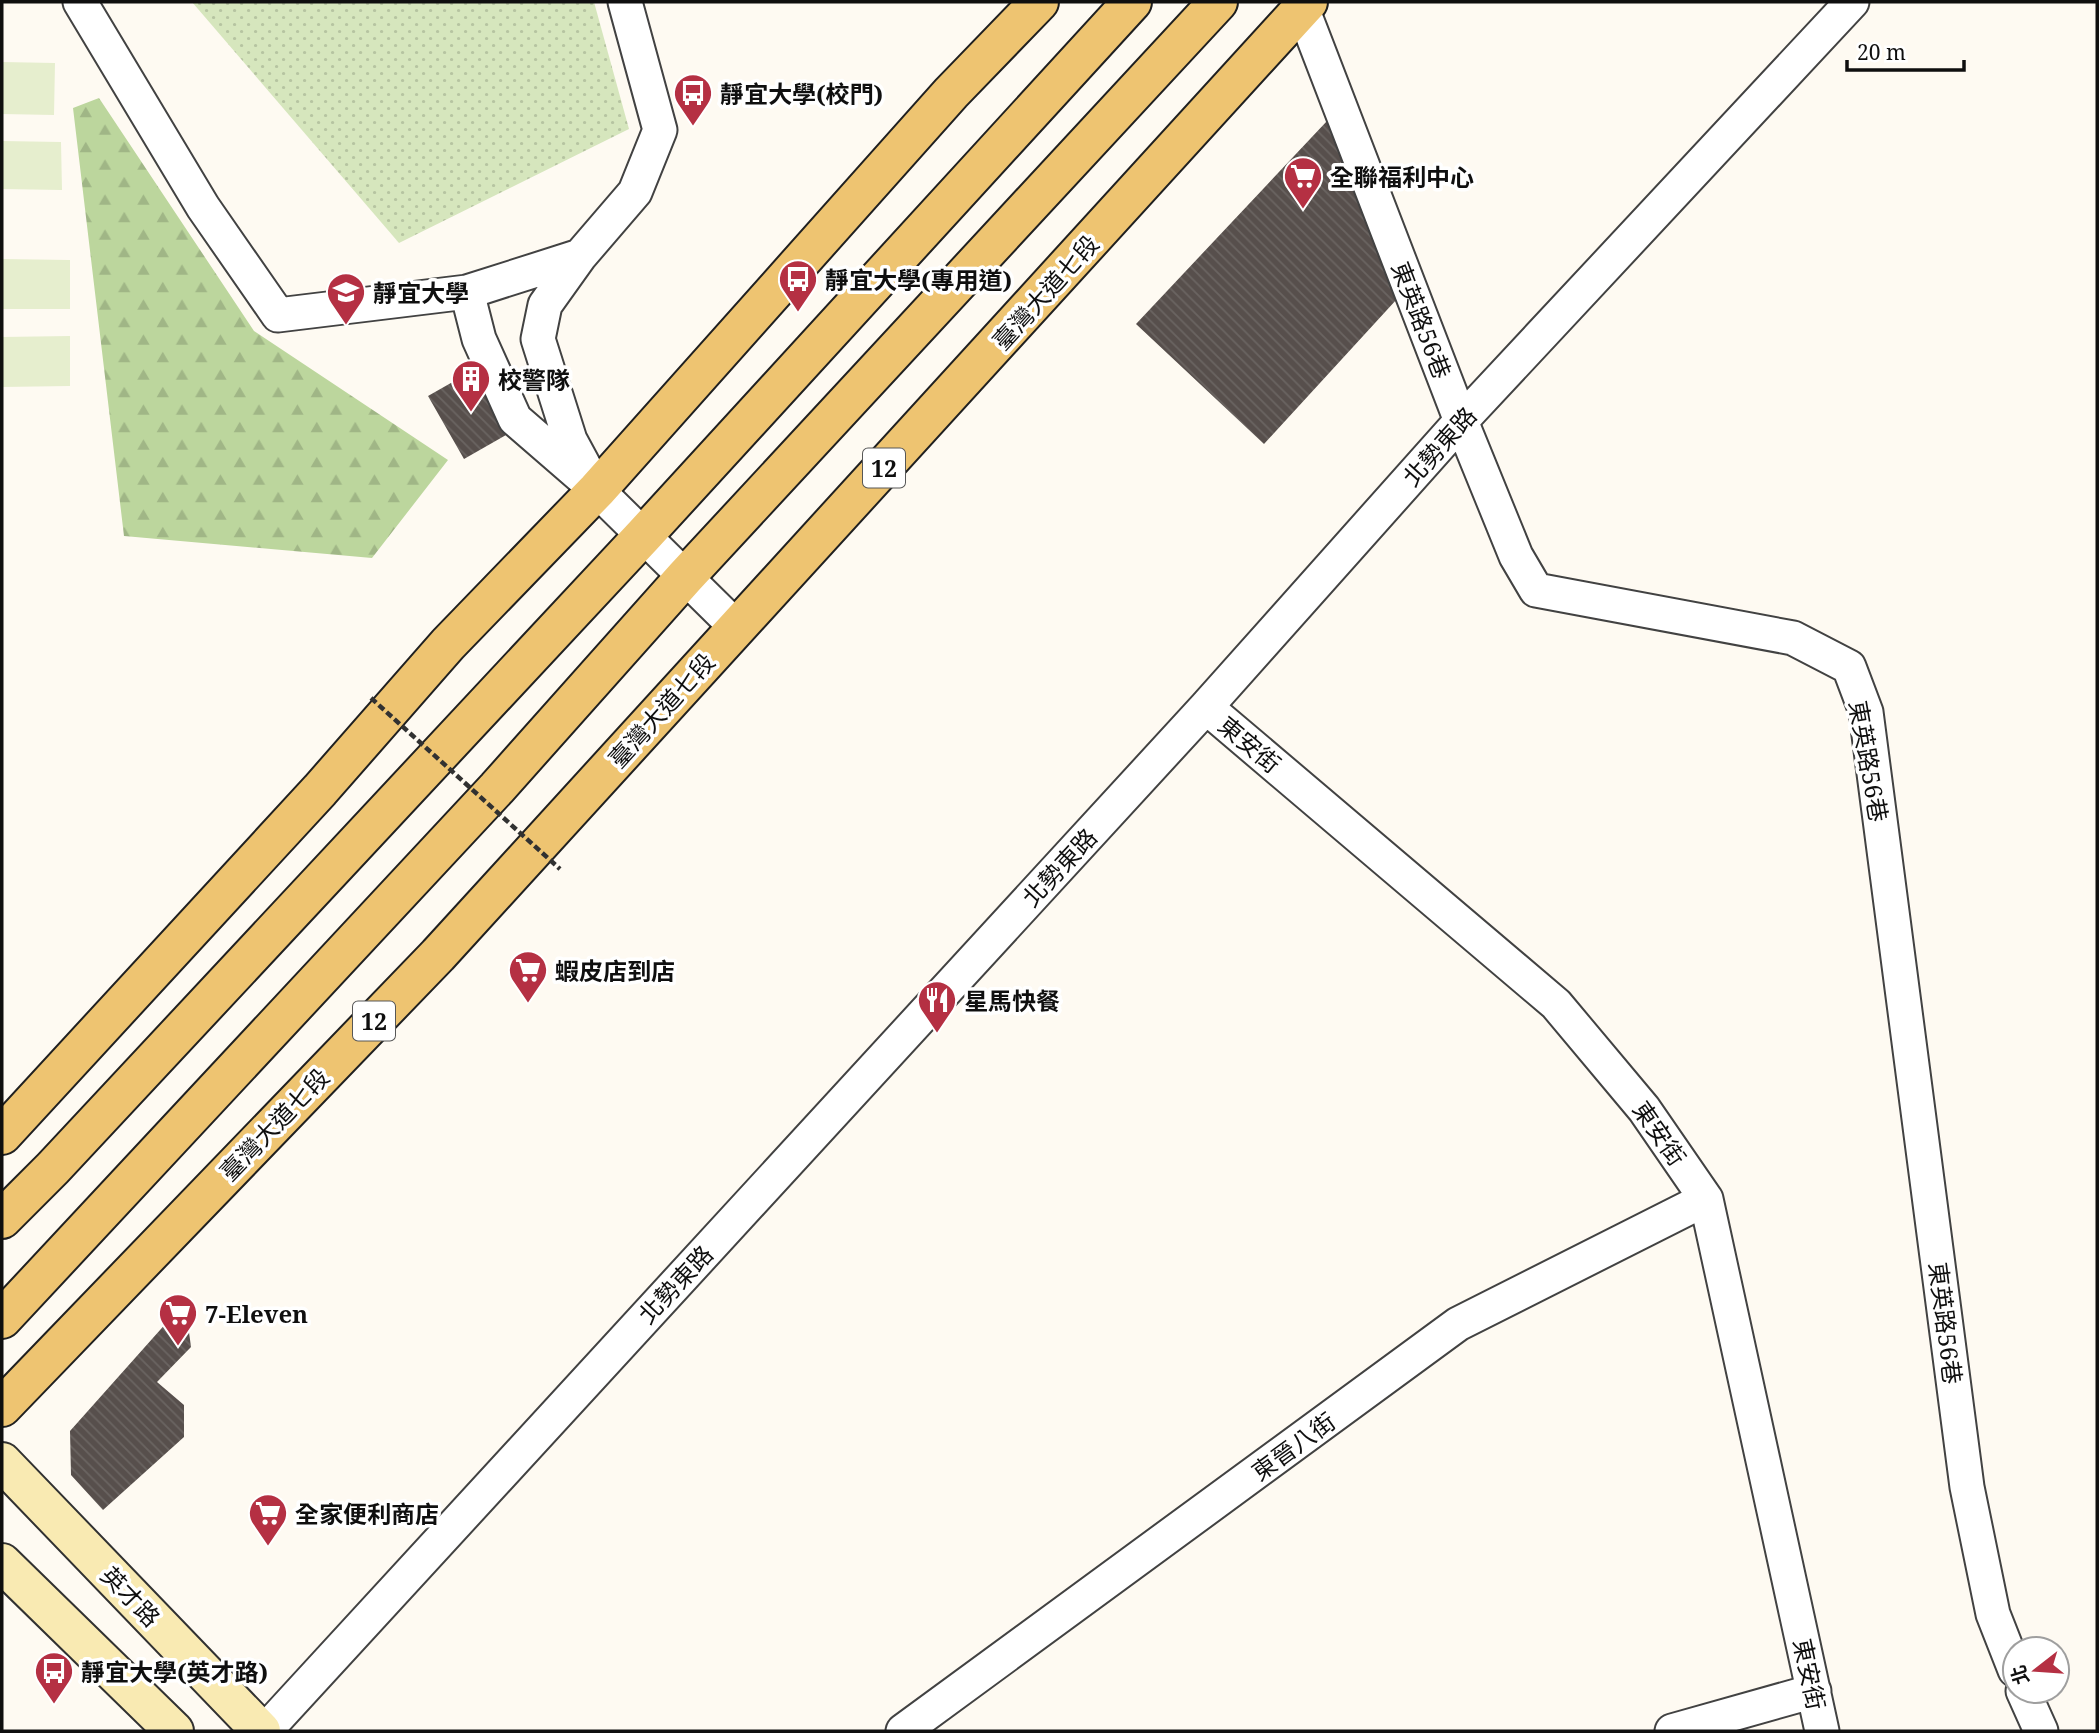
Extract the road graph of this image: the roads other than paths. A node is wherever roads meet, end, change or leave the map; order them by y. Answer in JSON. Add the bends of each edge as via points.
{"nodes":[{"id":1,"x":80,"y":2,"type":"edge"},
{"id":2,"x":625,"y":2,"type":"edge"},
{"id":3,"x":1040,"y":2,"type":"edge"},
{"id":4,"x":1132,"y":2,"type":"edge"},
{"id":5,"x":1218,"y":2,"type":"edge"},
{"id":6,"x":1852,"y":2,"type":"edge"},
{"id":7,"x":1305,"y":5,"type":"edge"},
{"id":8,"x":580,"y":256,"type":"junction"},
{"id":9,"x":467,"y":292,"type":"junction"},
{"id":10,"x":1461,"y":421,"type":"junction"},
{"id":11,"x":597,"y":490,"type":"junction"},
{"id":12,"x":643,"y":536,"type":"junction"},
{"id":13,"x":685,"y":577,"type":"junction"},
{"id":14,"x":737,"y":628,"type":"junction"},
{"id":15,"x":1206,"y":707,"type":"junction"},
{"id":16,"x":2,"y":1135,"type":"edge"},
{"id":17,"x":1706,"y":1199,"type":"junction"},
{"id":18,"x":2,"y":1219,"type":"edge"},
{"id":19,"x":2,"y":1319,"type":"edge"},
{"id":20,"x":2,"y":1407,"type":"edge"},
{"id":21,"x":2,"y":1462,"type":"edge"},
{"id":22,"x":2,"y":1563,"type":"edge"},
{"id":23,"x":2001,"y":1635,"type":"edge"},
{"id":24,"x":1814,"y":1691,"type":"junction"},
{"id":25,"x":2029,"y":1705,"type":"edge"},
{"id":26,"x":174,"y":1731,"type":"edge"},
{"id":27,"x":263,"y":1731,"type":"edge"},
{"id":28,"x":903,"y":1731,"type":"edge"},
{"id":29,"x":1672,"y":1731,"type":"edge"},
{"id":30,"x":1822,"y":1731,"type":"edge"},
{"id":31,"x":2041,"y":1731,"type":"edge"}],
"edges":[{"from":1,"to":9,"type":"street","via":[[203,207],[278,315]]},
{"from":2,"to":8,"type":"street","via":[[660,130],[635,192]]},
{"from":3,"to":11,"type":"main road","via":[[951,93]]},
{"from":4,"to":12,"type":"main road"},
{"from":5,"to":13,"type":"main road"},
{"from":6,"to":10,"type":"street","name":"北勢東路"},
{"from":7,"to":10,"type":"street","name":"東英路56巷"},
{"from":7,"to":14,"type":"main road","name":"臺灣大道七段","number":"12"},
{"from":8,"to":9,"type":"street"},
{"from":8,"to":11,"type":"street","via":[[545,305],[538,339],[570,440]]},
{"from":9,"to":11,"type":"street","via":[[479,339],[515,419]]},
{"from":10,"to":15,"type":"street","name":"北勢東路"},
{"from":10,"to":23,"type":"street","name":"東英路56巷","via":[[1516,556],[1536,590],[1793,638],[1849,667],[1866,712],[1967,1488]]},
{"from":11,"to":12,"type":"street"},
{"from":11,"to":16,"type":"main road","via":[[449,644]]},
{"from":12,"to":13,"type":"street"},
{"from":12,"to":18,"type":"main road"},
{"from":13,"to":14,"type":"street"},
{"from":13,"to":19,"type":"main road","via":[[487,799]]},
{"from":14,"to":20,"type":"main road","name":"臺灣大道七段","number":"12","via":[[438,955]]},
{"from":15,"to":17,"type":"street","name":"東安街","via":[[1556,1004],[1644,1109]]},
{"from":15,"to":27,"type":"street","name":"北勢東路"},
{"from":17,"to":24,"type":"street","name":"東安街"},
{"from":17,"to":28,"type":"street","name":"東晉八街","via":[[1458,1324]]},
{"from":21,"to":27,"type":"street","name":"英才路"},
{"from":22,"to":26,"type":"street"},
{"from":24,"to":29,"type":"street"},
{"from":24,"to":30,"type":"street","name":"東安街"},
{"from":25,"to":31,"type":"street"}]}
